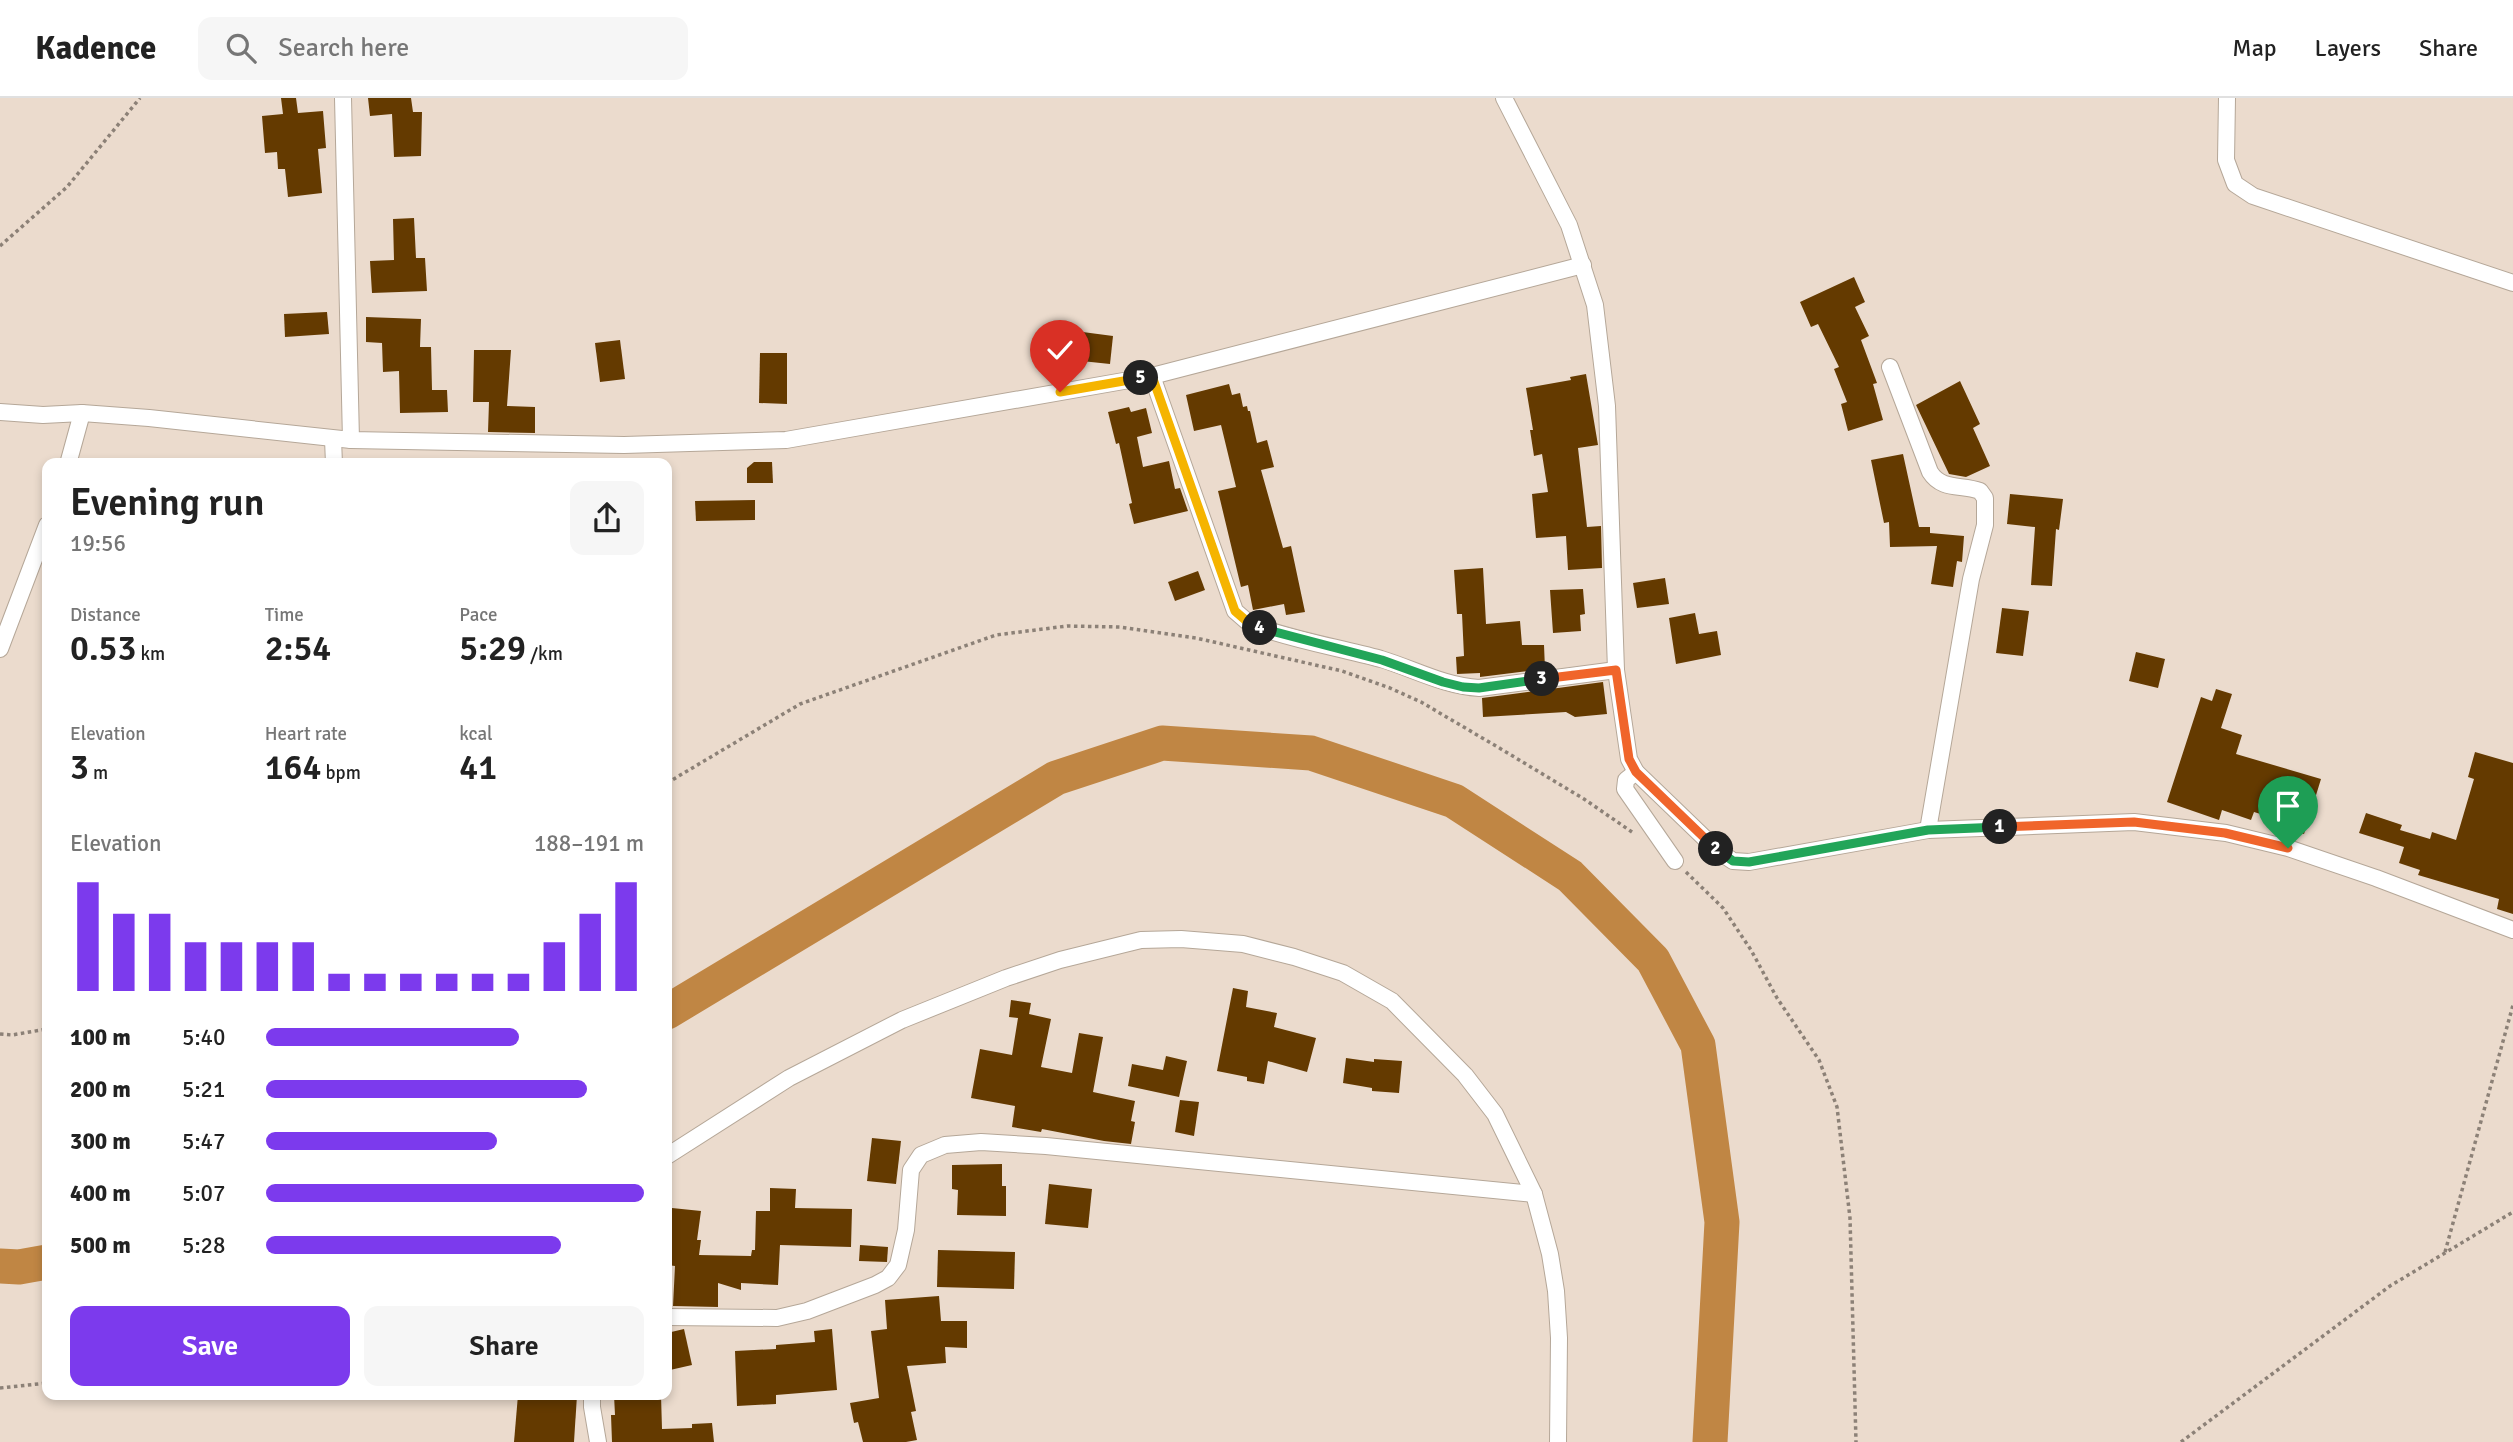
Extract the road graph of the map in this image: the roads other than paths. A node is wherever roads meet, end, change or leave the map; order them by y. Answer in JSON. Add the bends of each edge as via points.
{"nodes":[{"id":1,"x":343,"y":98,"type":"edge"},
{"id":2,"x":1504,"y":98,"type":"edge"},
{"id":3,"x":2227,"y":98,"type":"edge"},
{"id":4,"x":1583,"y":265,"type":"junction"},
{"id":5,"x":2513,"y":284,"type":"edge"},
{"id":6,"x":1890,"y":367,"type":"dead end"},
{"id":7,"x":1152,"y":376,"type":"junction"},
{"id":8,"x":0,"y":412,"type":"edge"},
{"id":9,"x":82,"y":413,"type":"junction"},
{"id":10,"x":333,"y":439,"type":"junction"},
{"id":11,"x":351,"y":440,"type":"junction"},
{"id":12,"x":70,"y":458,"type":"edge"},
{"id":13,"x":334,"y":458,"type":"edge"},
{"id":14,"x":42,"y":538,"type":"edge"},
{"id":15,"x":0,"y":649,"type":"edge"},
{"id":16,"x":1616,"y":670,"type":"junction"},
{"id":17,"x":1636,"y":772,"type":"junction"},
{"id":18,"x":1928,"y":830,"type":"junction"},
{"id":19,"x":1675,"y":861,"type":"road end"},
{"id":20,"x":2513,"y":930,"type":"edge"},
{"id":21,"x":672,"y":1153,"type":"edge"},
{"id":22,"x":1534,"y":1194,"type":"junction"},
{"id":23,"x":672,"y":1317,"type":"edge"},
{"id":24,"x":593,"y":1400,"type":"edge"},
{"id":25,"x":597,"y":1442,"type":"edge"},
{"id":26,"x":1558,"y":1442,"type":"edge"}],
"edges":[{"from":1,"to":11,"type":"street"},
{"from":2,"to":4,"type":"street","via":[[1569,225]]},
{"from":3,"to":5,"type":"street","via":[[2226,160],[2235,184],[2253,196]]},
{"from":4,"to":7,"type":"street"},
{"from":4,"to":16,"type":"street","via":[[1595,305],[1607,405]]},
{"from":6,"to":18,"type":"street","via":[[1935,481],[1980,491],[1986,509]]},
{"from":7,"to":11,"type":"street","via":[[786,440],[624,444]]},
{"from":7,"to":16,"type":"street","via":[[1235,611],[1250,624],[1463,687]]},
{"from":8,"to":9,"type":"street"},
{"from":9,"to":10,"type":"street"},
{"from":9,"to":12,"type":"street"},
{"from":10,"to":11,"type":"street"},
{"from":10,"to":13,"type":"street"},
{"from":14,"to":15,"type":"street"},
{"from":16,"to":17,"type":"street","via":[[1629,759]]},
{"from":17,"to":18,"type":"street","via":[[1733,861],[1770,859]]},
{"from":17,"to":19,"type":"street","via":[[1626,780],[1625,789]]},
{"from":18,"to":20,"type":"street","via":[[2134,822],[2225,833],[2288,848]]},
{"from":21,"to":22,"type":"street","via":[[789,1078],[902,1020],[1060,960],[1142,940],[1181,939],[1242,944],[1294,957],[1343,973],[1392,1001],[1465,1075],[1495,1114]]},
{"from":22,"to":23,"type":"street","via":[[1046,1146],[945,1145],[921,1155],[911,1170],[906,1230],[898,1265],[888,1278],[807,1311],[777,1318]]},
{"from":22,"to":26,"type":"street","via":[[1556,1291]]},
{"from":24,"to":25,"type":"street"}]}
